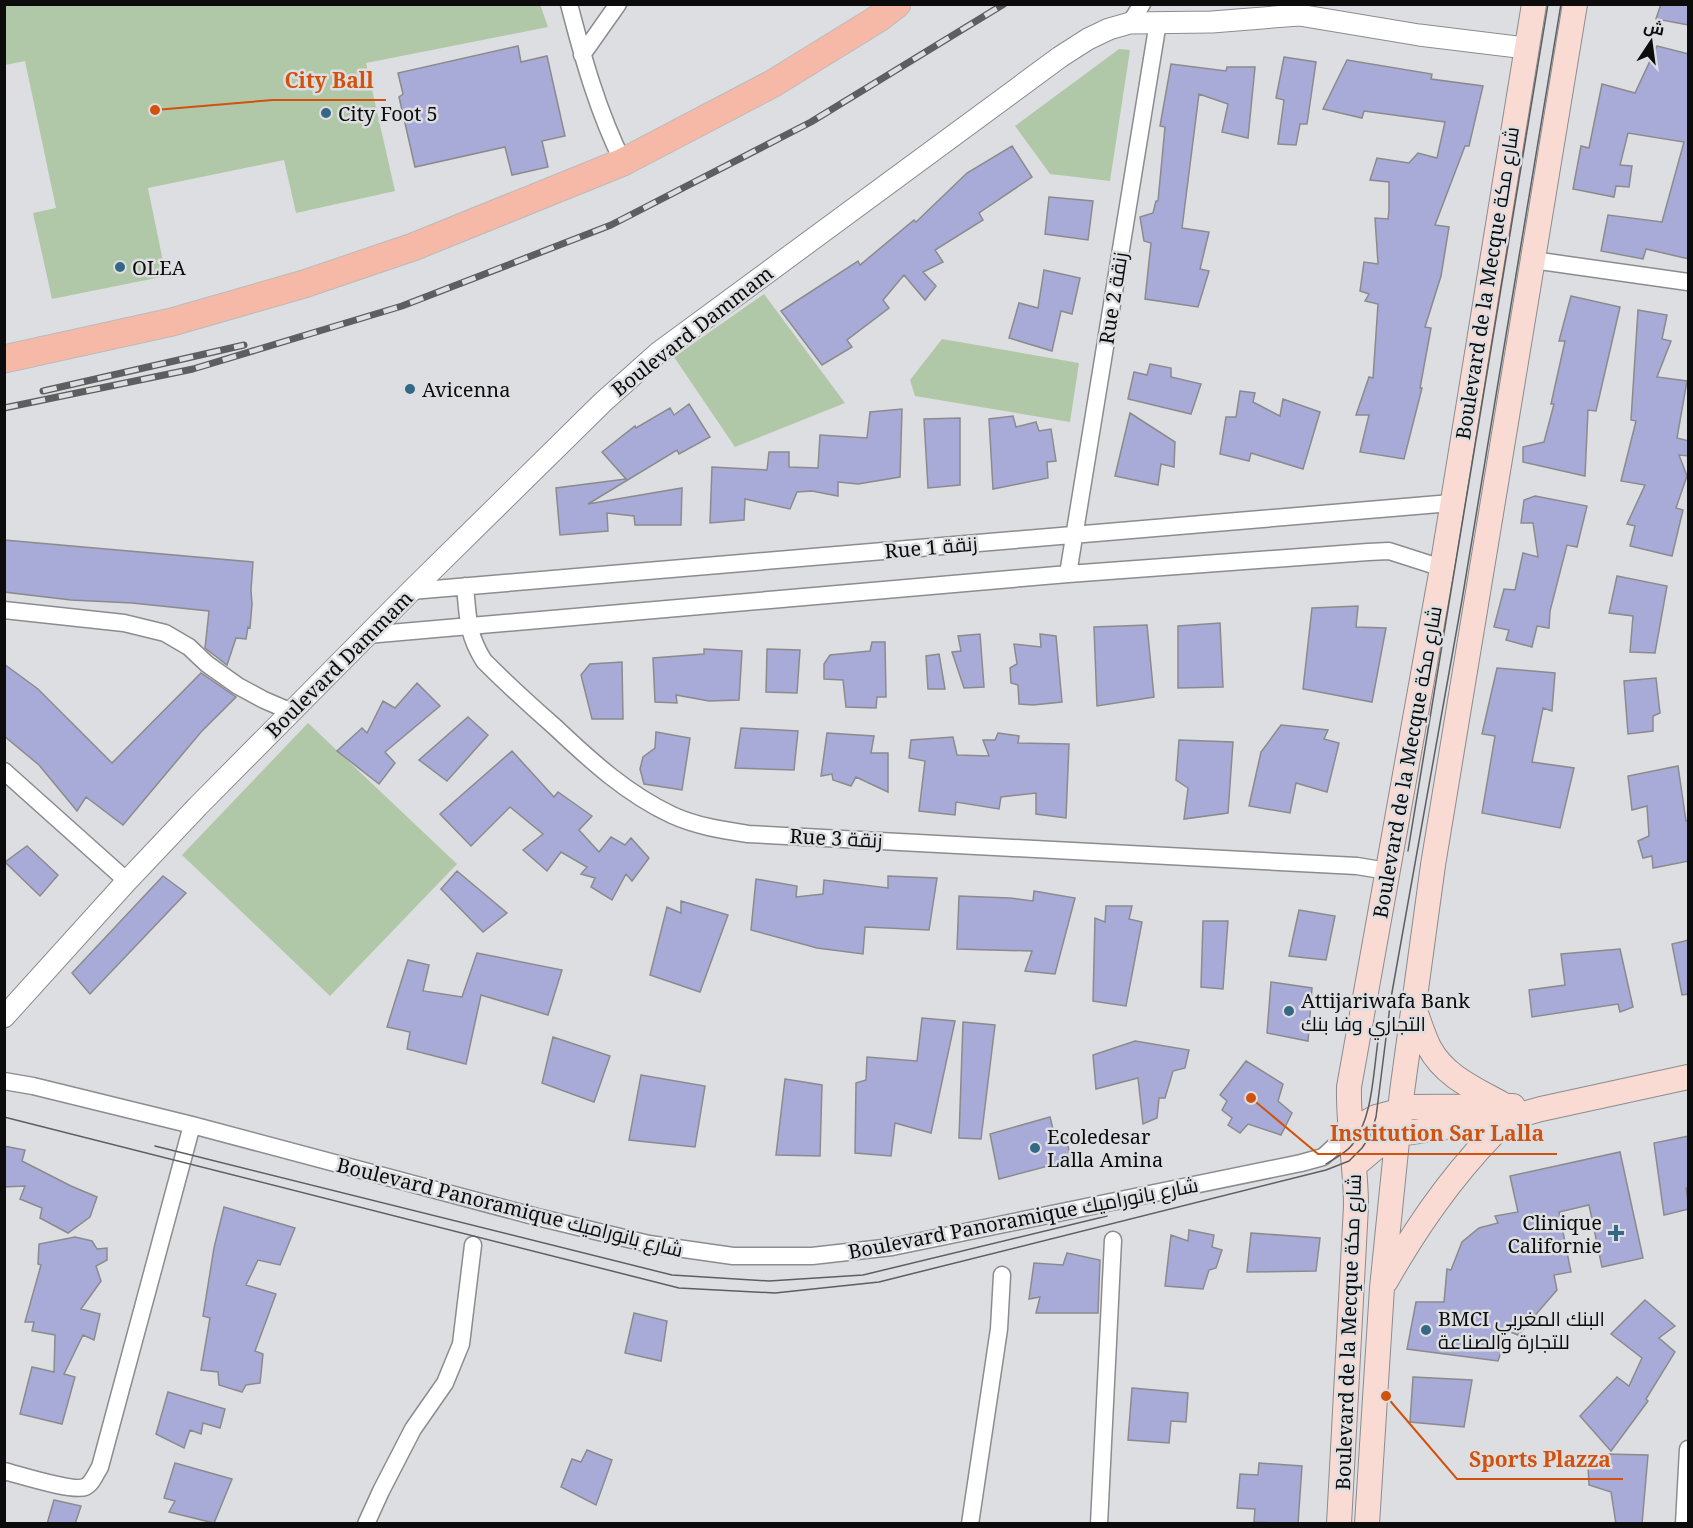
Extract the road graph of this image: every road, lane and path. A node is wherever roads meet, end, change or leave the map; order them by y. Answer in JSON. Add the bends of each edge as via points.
{"nodes":[{"id":1,"x":569,"y":4,"type":"edge"},
{"id":2,"x":618,"y":4,"type":"edge"},
{"id":3,"x":897,"y":4,"type":"edge"},
{"id":4,"x":1142,"y":4,"type":"edge"},
{"id":5,"x":1534,"y":4,"type":"edge"},
{"id":6,"x":1575,"y":4,"type":"edge"},
{"id":7,"x":1158,"y":22,"type":"junction"},
{"id":8,"x":1130,"y":23,"type":"junction"},
{"id":9,"x":1526,"y":48,"type":"junction"},
{"id":10,"x":582,"y":55,"type":"junction"},
{"id":11,"x":623,"y":162,"type":"junction"},
{"id":12,"x":1533,"y":260,"type":"junction"},
{"id":13,"x":1689,"y":282,"type":"edge"},
{"id":14,"x":4,"y":358,"type":"edge"},
{"id":15,"x":1451,"y":503,"type":"junction"},
{"id":16,"x":1074,"y":535,"type":"junction"},
{"id":17,"x":1442,"y":568,"type":"junction"},
{"id":18,"x":1068,"y":574,"type":"junction"},
{"id":19,"x":465,"y":586,"type":"junction"},
{"id":20,"x":411,"y":591,"type":"junction"},
{"id":21,"x":4,"y":610,"type":"edge"},
{"id":22,"x":469,"y":626,"type":"junction"},
{"id":23,"x":367,"y":635,"type":"junction"},
{"id":24,"x":292,"y":712,"type":"junction"},
{"id":25,"x":4,"y":771,"type":"edge"},
{"id":26,"x":1387,"y":871,"type":"junction"},
{"id":27,"x":127,"y":881,"type":"junction"},
{"id":28,"x":1413,"y":1005,"type":"junction"},
{"id":29,"x":4,"y":1017,"type":"edge"},
{"id":30,"x":1689,"y":1077,"type":"edge"},
{"id":31,"x":4,"y":1081,"type":"edge"},
{"id":32,"x":1400,"y":1109,"type":"junction"},
{"id":33,"x":1507,"y":1112,"type":"junction"},
{"id":34,"x":192,"y":1125,"type":"junction"},
{"id":35,"x":1350,"y":1132,"type":"junction"},
{"id":36,"x":1399,"y":1134,"type":"junction"},
{"id":37,"x":1355,"y":1165,"type":"junction"},
{"id":38,"x":1113,"y":1239,"type":"dead end"},
{"id":39,"x":473,"y":1245,"type":"dead end"},
{"id":40,"x":1002,"y":1275,"type":"dead end"},
{"id":41,"x":1382,"y":1288,"type":"junction"},
{"id":42,"x":1689,"y":1449,"type":"edge"},
{"id":43,"x":4,"y":1471,"type":"edge"},
{"id":44,"x":366,"y":1524,"type":"edge"},
{"id":45,"x":970,"y":1524,"type":"edge"},
{"id":46,"x":1099,"y":1524,"type":"edge"},
{"id":47,"x":1339,"y":1524,"type":"edge"},
{"id":48,"x":1367,"y":1524,"type":"edge"},
{"id":49,"x":1684,"y":1524,"type":"edge"}],
"edges":[{"from":1,"to":10,"type":"street"},
{"from":2,"to":10,"type":"street"},
{"from":3,"to":11,"type":"main road","via":[[772,84]]},
{"from":4,"to":8,"type":"street"},
{"from":5,"to":9,"type":"main road","name":"Boulevard de la Mecque شارع مكة"},
{"from":6,"to":12,"type":"main road","name":"Boulevard de la Mecque شارع مكة"},
{"from":7,"to":8,"type":"street","name":"Boulevard Dammam"},
{"from":7,"to":9,"type":"street","name":"Boulevard Dammam","via":[[1299,15]]},
{"from":7,"to":16,"type":"street","name":"Rue 2 زنقة"},
{"from":8,"to":20,"type":"street","name":"Boulevard Dammam","via":[[1110,28],[1059,57],[658,353]]},
{"from":9,"to":15,"type":"main road","name":"Boulevard de la Mecque شارع مكة"},
{"from":10,"to":11,"type":"street","via":[[608,132]]},
{"from":11,"to":14,"type":"main road","via":[[413,247],[304,284],[172,322]]},
{"from":12,"to":13,"type":"street"},
{"from":12,"to":28,"type":"main road","name":"Boulevard de la Mecque شارع مكة"},
{"from":15,"to":16,"type":"street","name":"Rue 1 زنقة"},
{"from":15,"to":17,"type":"main road","name":"Boulevard de la Mecque شارع مكة"},
{"from":16,"to":18,"type":"street","name":"Rue 2 زنقة"},
{"from":16,"to":19,"type":"street","name":"Rue 1 زنقة"},
{"from":17,"to":18,"type":"street","name":"Rue 1 زنقة","via":[[1389,551]]},
{"from":17,"to":26,"type":"main road","name":"Boulevard de la Mecque شارع مكة"},
{"from":18,"to":22,"type":"street","name":"Rue 1 زنقة"},
{"from":19,"to":20,"type":"street","name":"Rue 1 زنقة"},
{"from":19,"to":22,"type":"street","name":"Rue 3 زنقة"},
{"from":20,"to":23,"type":"street","name":"Boulevard Dammam"},
{"from":21,"to":24,"type":"street","via":[[124,623],[165,633],[238,686]]},
{"from":22,"to":23,"type":"street"},
{"from":22,"to":26,"type":"street","name":"Rue 3 زنقة","via":[[473,643],[484,661],[591,761],[649,803],[709,827],[748,834],[1357,866]]},
{"from":23,"to":24,"type":"street","name":"Boulevard Dammam"},
{"from":24,"to":27,"type":"street","name":"Boulevard Dammam"},
{"from":25,"to":27,"type":"street"},
{"from":26,"to":35,"type":"main road","name":"Boulevard de la Mecque شارع مكة","via":[[1349,1087]]},
{"from":27,"to":29,"type":"street","name":"Boulevard Dammam"},
{"from":28,"to":32,"type":"main road","name":"Boulevard de la Mecque شارع مكة"},
{"from":28,"to":33,"type":"main road","via":[[1439,1062]]},
{"from":30,"to":33,"type":"main road","name":"Boulevard Panoramique شارع بانوراميك","via":[[1541,1109]]},
{"from":31,"to":34,"type":"street","name":"Boulevard Panoramique شارع بانوراميك"},
{"from":32,"to":33,"type":"main road","name":"Boulevard Panoramique شارع بانوراميك","via":[[1428,1106]]},
{"from":32,"to":35,"type":"main road","name":"Boulevard Panoramique شارع بانوراميك"},
{"from":32,"to":36,"type":"main road","name":"Boulevard de la Mecque شارع مكة"},
{"from":33,"to":36,"type":"main road","name":"Boulevard Panoramique شارع بانوراميك"},
{"from":33,"to":41,"type":"main road","via":[[1408,1244]]},
{"from":34,"to":35,"type":"street","name":"Boulevard Panoramique شارع بانوراميك","via":[[649,1244],[694,1252],[772,1257],[892,1247],[1301,1163],[1323,1157]]},
{"from":34,"to":43,"type":"street","via":[[100,1467],[89,1484],[80,1488]]},
{"from":35,"to":37,"type":"main road","name":"Boulevard de la Mecque شارع مكة"},
{"from":36,"to":37,"type":"main road","name":"Boulevard Panoramique شارع بانوراميك"},
{"from":36,"to":41,"type":"main road","name":"Boulevard de la Mecque شارع مكة"},
{"from":37,"to":47,"type":"main road","name":"Boulevard de la Mecque شارع مكة","via":[[1355,1240]]},
{"from":38,"to":46,"type":"street"},
{"from":39,"to":44,"type":"street","via":[[461,1344],[445,1383],[413,1430]]},
{"from":40,"to":45,"type":"street","via":[[999,1329]]},
{"from":41,"to":48,"type":"main road","name":"Boulevard de la Mecque شارع مكة"},
{"from":42,"to":49,"type":"street"}]}
